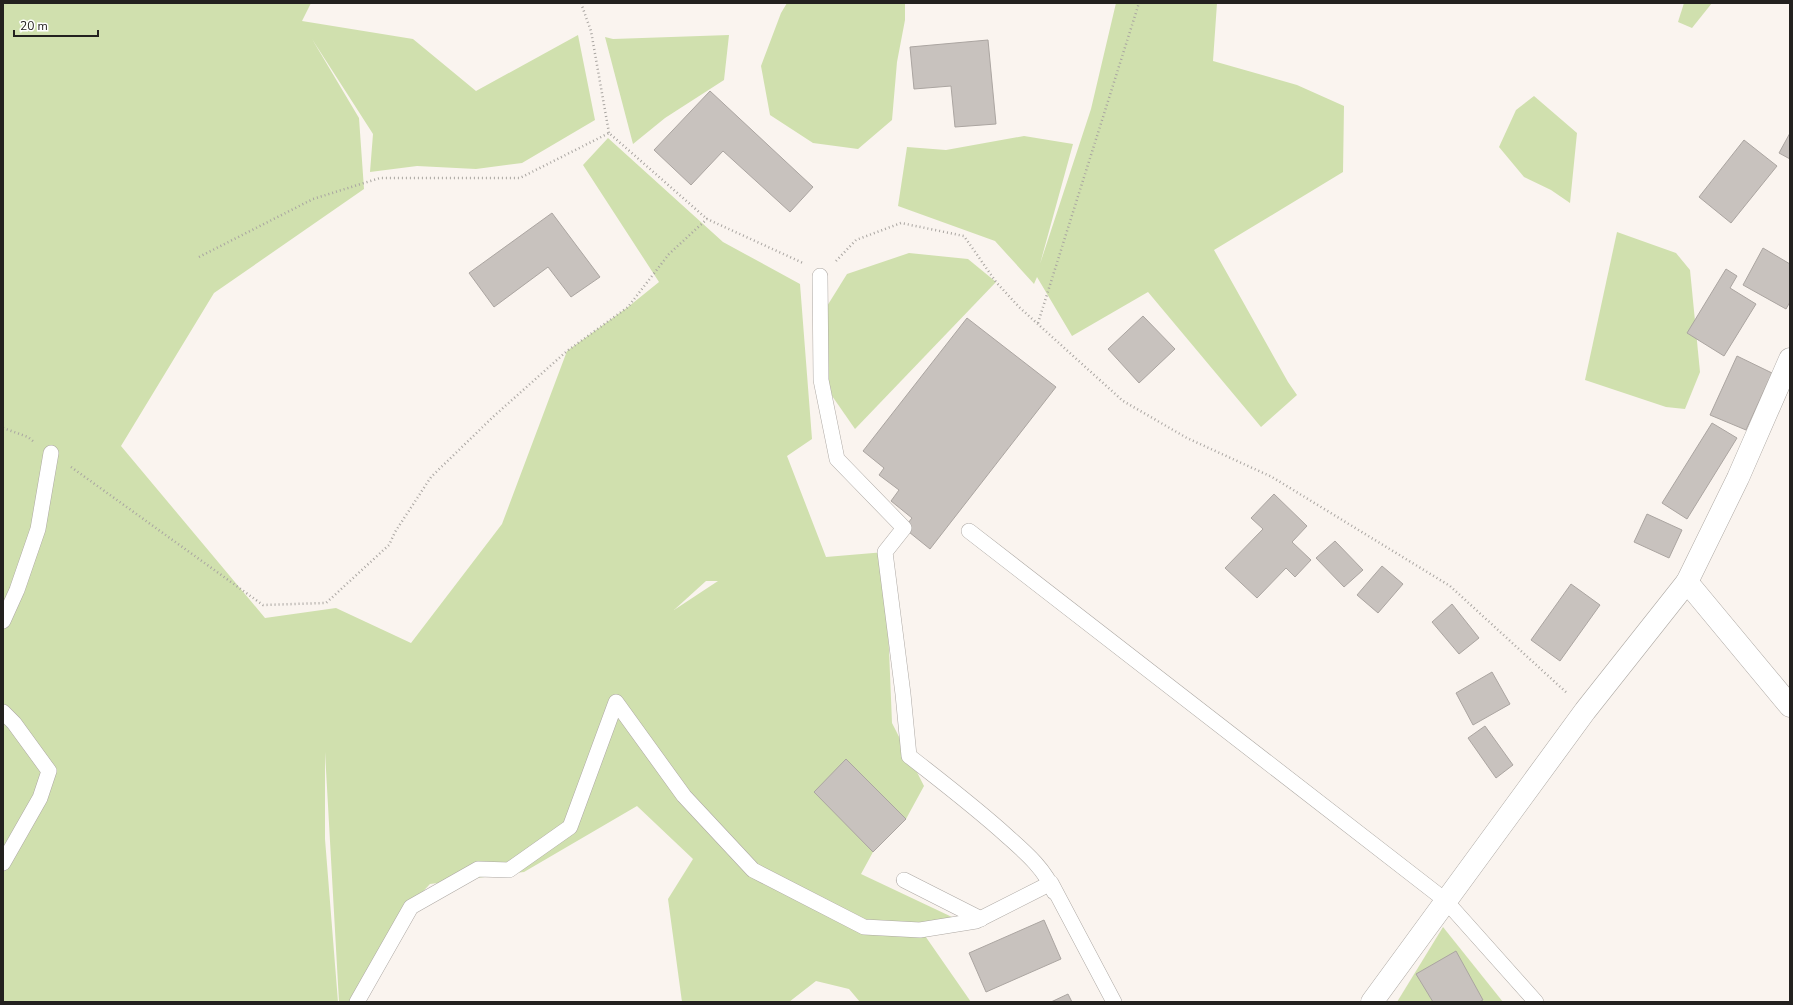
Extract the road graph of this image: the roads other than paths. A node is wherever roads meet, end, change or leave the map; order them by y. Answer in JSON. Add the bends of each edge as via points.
{"nodes":[{"id":1,"x":820,"y":276,"type":"road end"},
{"id":2,"x":1790,"y":359,"type":"edge"},
{"id":3,"x":1785,"y":378,"type":"edge"},
{"id":4,"x":51,"y":453,"type":"road end"},
{"id":5,"x":969,"y":531,"type":"dead end"},
{"id":6,"x":1687,"y":582,"type":"junction"},
{"id":7,"x":3,"y":621,"type":"edge"},
{"id":8,"x":1790,"y":706,"type":"edge"},
{"id":9,"x":3,"y":712,"type":"edge"},
{"id":10,"x":3,"y":863,"type":"edge"},
{"id":11,"x":904,"y":880,"type":"dead end"},
{"id":12,"x":1051,"y":883,"type":"junction"},
{"id":13,"x":1445,"y":900,"type":"junction"},
{"id":14,"x":981,"y":919,"type":"junction"},
{"id":15,"x":357,"y":1002,"type":"edge"},
{"id":16,"x":1108,"y":1002,"type":"edge"},
{"id":17,"x":1114,"y":1002,"type":"edge"},
{"id":18,"x":1372,"y":1002,"type":"edge"},
{"id":19,"x":1536,"y":1002,"type":"edge"}],
"edges":[{"from":1,"to":12,"type":"lane","via":[[821,380],[837,459],[904,528],[885,552],[909,756],[974,806],[1031,858]]},
{"from":2,"to":3,"type":"street"},
{"from":3,"to":6,"type":"street"},
{"from":4,"to":7,"type":"lane","via":[[38,529],[17,590]]},
{"from":5,"to":13,"type":"lane"},
{"from":6,"to":8,"type":"street"},
{"from":6,"to":13,"type":"street","via":[[1585,711]]},
{"from":9,"to":10,"type":"lane","via":[[49,771],[40,798]]},
{"from":11,"to":14,"type":"lane"},
{"from":12,"to":14,"type":"lane"},
{"from":12,"to":16,"type":"lane","via":[[1075,948]]},
{"from":12,"to":17,"type":"lane"},
{"from":13,"to":18,"type":"street"},
{"from":13,"to":19,"type":"lane"},
{"from":14,"to":15,"type":"lane","via":[[920,930],[864,926],[753,870],[684,796],[616,702],[570,827],[509,870],[478,869],[411,907]]}]}
